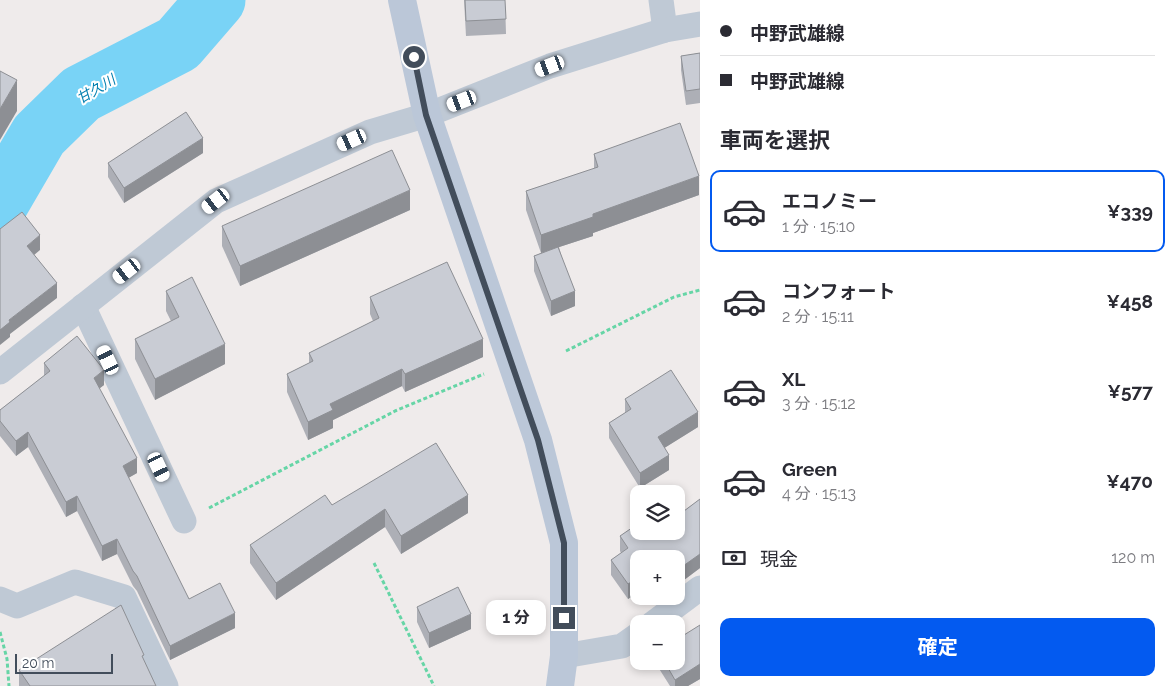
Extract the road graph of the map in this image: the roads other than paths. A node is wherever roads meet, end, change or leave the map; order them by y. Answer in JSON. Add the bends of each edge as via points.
{"nodes":[{"id":1,"x":402,"y":0,"type":"edge"},
{"id":2,"x":661,"y":0,"type":"edge"},
{"id":3,"x":700,"y":24,"type":"edge"},
{"id":4,"x":665,"y":30,"type":"junction"},
{"id":5,"x":426,"y":115,"type":"junction"},
{"id":6,"x":83,"y":306,"type":"junction"},
{"id":7,"x":0,"y":372,"type":"edge"},
{"id":8,"x":184,"y":521,"type":"road end"},
{"id":9,"x":700,"y":588,"type":"edge"},
{"id":10,"x":0,"y":600,"type":"edge"},
{"id":11,"x":664,"y":615,"type":"edge"},
{"id":12,"x":630,"y":640,"type":"edge"},
{"id":13,"x":564,"y":656,"type":"junction"},
{"id":14,"x":166,"y":686,"type":"edge"},
{"id":15,"x":560,"y":686,"type":"edge"}],
"edges":[{"from":1,"to":5,"type":"main road"},
{"from":2,"to":4,"type":"street"},
{"from":3,"to":4,"type":"street"},
{"from":4,"to":5,"type":"street","via":[[550,66]]},
{"from":5,"to":6,"type":"street","via":[[370,132],[216,201]]},
{"from":5,"to":13,"type":"main road","via":[[538,440],[564,543]]},
{"from":6,"to":7,"type":"street"},
{"from":6,"to":8,"type":"street"},
{"from":9,"to":11,"type":"street"},
{"from":10,"to":14,"type":"street","via":[[17,606],[75,582],[124,597]]},
{"from":12,"to":13,"type":"street","via":[[622,646]]},
{"from":13,"to":15,"type":"main road"}]}
